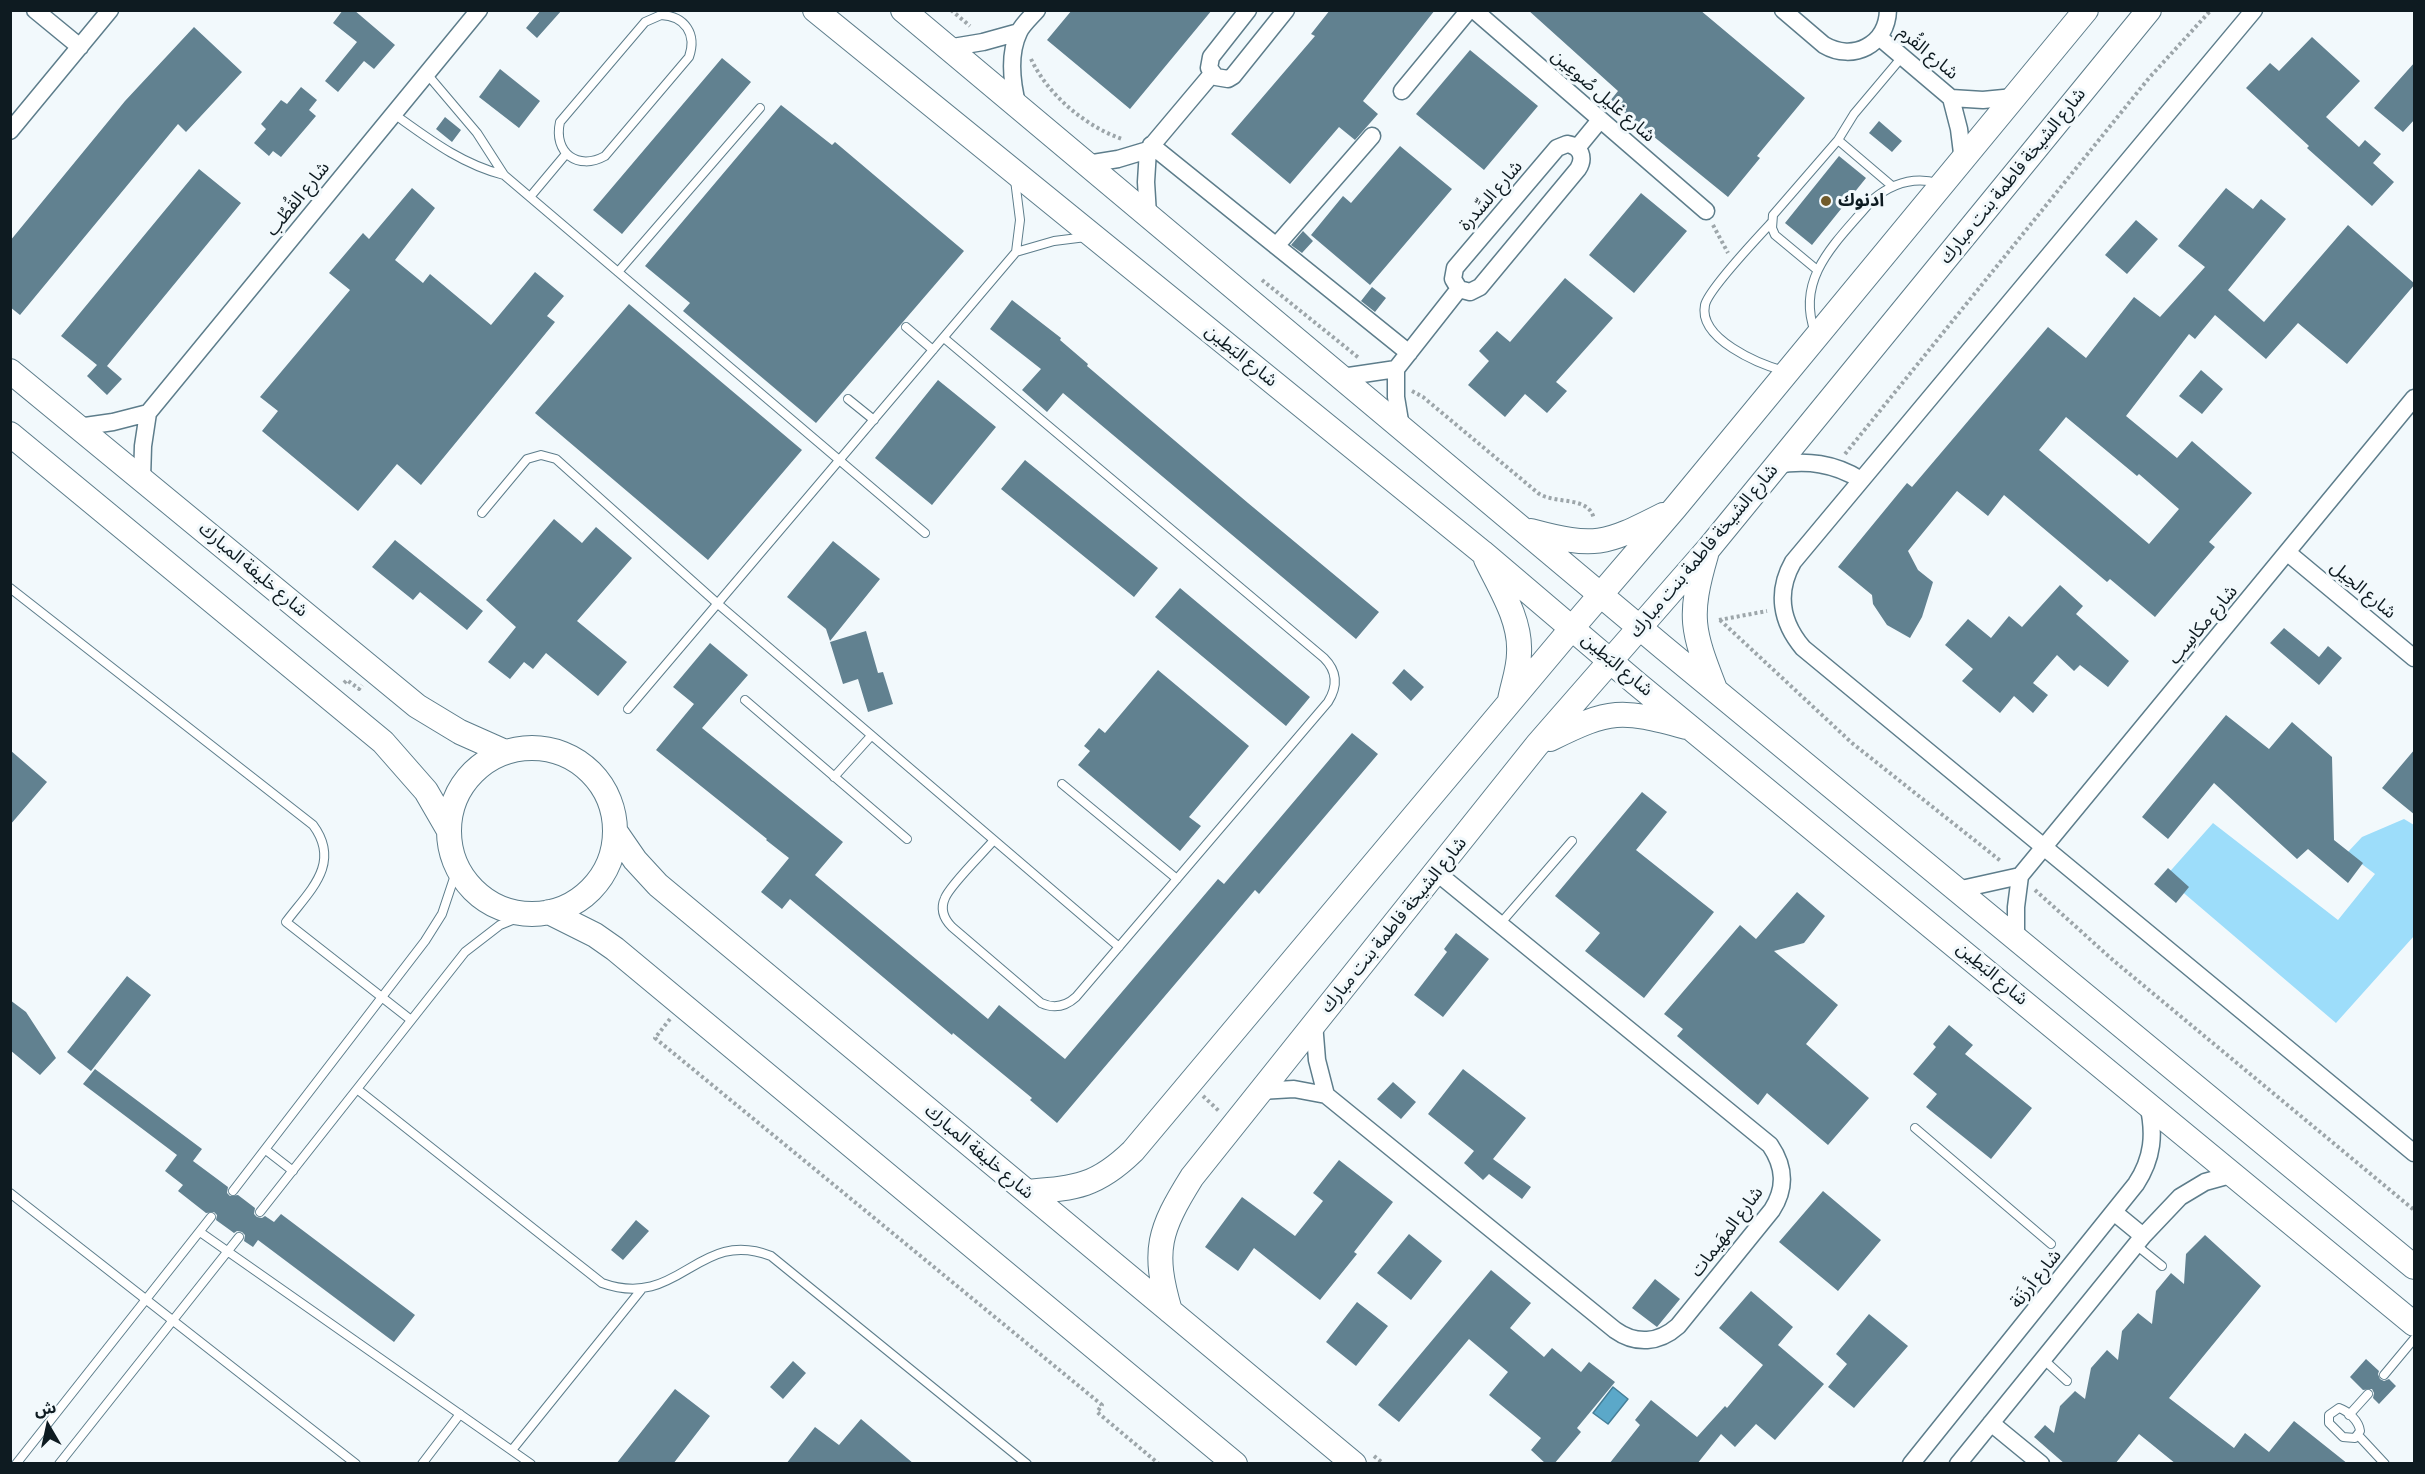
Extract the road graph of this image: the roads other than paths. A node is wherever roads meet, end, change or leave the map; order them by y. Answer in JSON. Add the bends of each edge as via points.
{"nodes":[{"id":1,"x":35,"y":10,"type":"edge"},
{"id":2,"x":110,"y":10,"type":"edge"},
{"id":3,"x":479,"y":10,"type":"edge"},
{"id":4,"x":815,"y":10,"type":"edge"},
{"id":5,"x":903,"y":10,"type":"edge"},
{"id":6,"x":1037,"y":10,"type":"edge"},
{"id":7,"x":1248,"y":10,"type":"edge"},
{"id":8,"x":1286,"y":10,"type":"edge"},
{"id":9,"x":1469,"y":10,"type":"edge"},
{"id":10,"x":1474,"y":10,"type":"edge"},
{"id":11,"x":1783,"y":10,"type":"edge"},
{"id":12,"x":1888,"y":10,"type":"edge"},
{"id":13,"x":2086,"y":10,"type":"edge"},
{"id":14,"x":2149,"y":10,"type":"edge"},
{"id":15,"x":2254,"y":10,"type":"edge"},
{"id":16,"x":1019,"y":32,"type":"junction"},
{"id":17,"x":1879,"y":37,"type":"junction"},
{"id":18,"x":80,"y":47,"type":"junction"},
{"id":19,"x":947,"y":48,"type":"junction"},
{"id":20,"x":1902,"y":57,"type":"junction"},
{"id":21,"x":427,"y":74,"type":"junction"},
{"id":22,"x":1212,"y":74,"type":"junction"},
{"id":23,"x":1402,"y":91,"type":"dead end"},
{"id":24,"x":1951,"y":98,"type":"junction"},
{"id":25,"x":2014,"y":98,"type":"junction"},
{"id":26,"x":760,"y":108,"type":"dead end"},
{"id":27,"x":1018,"y":108,"type":"junction"},
{"id":28,"x":394,"y":114,"type":"junction"},
{"id":29,"x":1600,"y":120,"type":"junction"},
{"id":30,"x":10,"y":131,"type":"edge"},
{"id":31,"x":1372,"y":136,"type":"dead end"},
{"id":32,"x":1838,"y":140,"type":"junction"},
{"id":33,"x":1150,"y":147,"type":"junction"},
{"id":34,"x":1577,"y":148,"type":"junction"},
{"id":35,"x":566,"y":154,"type":"junction"},
{"id":36,"x":1963,"y":161,"type":"junction"},
{"id":37,"x":1087,"y":164,"type":"junction"},
{"id":38,"x":1013,"y":171,"type":"junction"},
{"id":39,"x":504,"y":175,"type":"junction"},
{"id":40,"x":1944,"y":184,"type":"junction"},
{"id":41,"x":1892,"y":186,"type":"junction"},
{"id":42,"x":530,"y":197,"type":"junction"},
{"id":43,"x":1706,"y":211,"type":"road end"},
{"id":44,"x":1148,"y":215,"type":"junction"},
{"id":45,"x":1772,"y":222,"type":"junction"},
{"id":46,"x":1094,"y":236,"type":"junction"},
{"id":47,"x":1276,"y":246,"type":"junction"},
{"id":48,"x":1016,"y":252,"type":"junction"},
{"id":49,"x":1816,"y":269,"type":"junction"},
{"id":50,"x":618,"y":272,"type":"junction"},
{"id":51,"x":1459,"y":289,"type":"junction"},
{"id":52,"x":906,"y":327,"type":"dead end"},
{"id":53,"x":1817,"y":337,"type":"junction"},
{"id":54,"x":944,"y":338,"type":"junction"},
{"id":55,"x":933,"y":350,"type":"junction"},
{"id":56,"x":1409,"y":353,"type":"junction"},
{"id":57,"x":1396,"y":369,"type":"junction"},
{"id":58,"x":10,"y":371,"type":"edge"},
{"id":59,"x":1788,"y":372,"type":"junction"},
{"id":60,"x":1342,"y":377,"type":"junction"},
{"id":61,"x":2415,"y":398,"type":"edge"},
{"id":62,"x":848,"y":399,"type":"dead end"},
{"id":63,"x":148,"y":413,"type":"junction"},
{"id":64,"x":874,"y":420,"type":"junction"},
{"id":65,"x":78,"y":427,"type":"junction"},
{"id":66,"x":1401,"y":427,"type":"junction"},
{"id":67,"x":10,"y":434,"type":"edge"},
{"id":68,"x":840,"y":460,"type":"junction"},
{"id":69,"x":1776,"y":465,"type":"junction"},
{"id":70,"x":142,"y":479,"type":"junction"},
{"id":71,"x":1862,"y":480,"type":"junction"},
{"id":72,"x":1675,"y":508,"type":"junction"},
{"id":73,"x":482,"y":513,"type":"dead end"},
{"id":74,"x":1524,"y":530,"type":"junction"},
{"id":75,"x":925,"y":533,"type":"dead end"},
{"id":76,"x":1709,"y":548,"type":"junction"},
{"id":77,"x":1482,"y":552,"type":"junction"},
{"id":78,"x":2288,"y":553,"type":"junction"},
{"id":79,"x":10,"y":588,"type":"edge"},
{"id":80,"x":1601,"y":595,"type":"junction"},
{"id":81,"x":718,"y":604,"type":"junction"},
{"id":82,"x":1572,"y":628,"type":"junction"},
{"id":83,"x":1640,"y":628,"type":"junction"},
{"id":84,"x":2415,"y":658,"type":"edge"},
{"id":85,"x":1613,"y":661,"type":"junction"},
{"id":86,"x":1716,"y":692,"type":"junction"},
{"id":87,"x":745,"y":700,"type":"dead end"},
{"id":88,"x":1509,"y":704,"type":"junction"},
{"id":89,"x":628,"y":709,"type":"dead end"},
{"id":90,"x":1696,"y":729,"type":"junction"},
{"id":91,"x":871,"y":736,"type":"junction"},
{"id":92,"x":1537,"y":745,"type":"junction"},
{"id":93,"x":506,"y":752,"type":"junction"},
{"id":94,"x":834,"y":777,"type":"junction"},
{"id":95,"x":1062,"y":784,"type":"dead end"},
{"id":96,"x":448,"y":828,"type":"junction"},
{"id":97,"x":615,"y":831,"type":"junction"},
{"id":98,"x":908,"y":839,"type":"dead end"},
{"id":99,"x":994,"y":840,"type":"junction"},
{"id":100,"x":1572,"y":841,"type":"dead end"},
{"id":101,"x":2045,"y":847,"type":"junction"},
{"id":102,"x":457,"y":869,"type":"junction"},
{"id":103,"x":1436,"y":872,"type":"junction"},
{"id":104,"x":2020,"y":876,"type":"junction"},
{"id":105,"x":1177,"y":879,"type":"junction"},
{"id":106,"x":1957,"y":890,"type":"junction"},
{"id":107,"x":538,"y":913,"type":"junction"},
{"id":108,"x":1500,"y":924,"type":"junction"},
{"id":109,"x":2016,"y":939,"type":"junction"},
{"id":110,"x":1119,"y":947,"type":"junction"},
{"id":111,"x":382,"y":997,"type":"junction"},
{"id":112,"x":411,"y":1020,"type":"junction"},
{"id":113,"x":1314,"y":1023,"type":"junction"},
{"id":114,"x":357,"y":1089,"type":"junction"},
{"id":115,"x":1260,"y":1091,"type":"junction"},
{"id":116,"x":1326,"y":1095,"type":"junction"},
{"id":117,"x":2148,"y":1104,"type":"junction"},
{"id":118,"x":1916,"y":1128,"type":"dead end"},
{"id":119,"x":266,"y":1150,"type":"junction"},
{"id":120,"x":2415,"y":1153,"type":"edge"},
{"id":121,"x":293,"y":1171,"type":"junction"},
{"id":122,"x":2234,"y":1174,"type":"junction"},
{"id":123,"x":233,"y":1191,"type":"dead end"},
{"id":124,"x":1026,"y":1191,"type":"junction"},
{"id":125,"x":10,"y":1193,"type":"edge"},
{"id":126,"x":260,"y":1212,"type":"dead end"},
{"id":127,"x":2115,"y":1213,"type":"junction"},
{"id":128,"x":211,"y":1216,"type":"dead end"},
{"id":129,"x":200,"y":1232,"type":"junction"},
{"id":130,"x":239,"y":1237,"type":"dead end"},
{"id":131,"x":2140,"y":1241,"type":"junction"},
{"id":132,"x":2051,"y":1244,"type":"dead end"},
{"id":133,"x":229,"y":1252,"type":"junction"},
{"id":134,"x":2162,"y":1266,"type":"dead end"},
{"id":135,"x":2415,"y":1268,"type":"edge"},
{"id":136,"x":641,"y":1290,"type":"junction"},
{"id":137,"x":147,"y":1298,"type":"junction"},
{"id":138,"x":1170,"y":1311,"type":"junction"},
{"id":139,"x":174,"y":1320,"type":"junction"},
{"id":140,"x":2415,"y":1324,"type":"edge"},
{"id":141,"x":2415,"y":1339,"type":"edge"},
{"id":142,"x":2043,"y":1359,"type":"junction"},
{"id":143,"x":2384,"y":1375,"type":"dead end"},
{"id":144,"x":2067,"y":1381,"type":"dead end"},
{"id":145,"x":2368,"y":1394,"type":"dead end"},
{"id":146,"x":460,"y":1414,"type":"junction"},
{"id":147,"x":2349,"y":1415,"type":"junction"},
{"id":148,"x":1991,"y":1423,"type":"junction"},
{"id":149,"x":2358,"y":1435,"type":"junction"},
{"id":150,"x":512,"y":1450,"type":"junction"},
{"id":151,"x":16,"y":1464,"type":"edge"},
{"id":152,"x":59,"y":1464,"type":"edge"},
{"id":153,"x":356,"y":1464,"type":"edge"},
{"id":154,"x":422,"y":1464,"type":"edge"},
{"id":155,"x":531,"y":1464,"type":"edge"},
{"id":156,"x":1027,"y":1464,"type":"edge"},
{"id":157,"x":1235,"y":1464,"type":"edge"},
{"id":158,"x":1354,"y":1464,"type":"edge"},
{"id":159,"x":1911,"y":1464,"type":"edge"},
{"id":160,"x":1958,"y":1464,"type":"edge"},
{"id":161,"x":2040,"y":1464,"type":"edge"},
{"id":162,"x":2385,"y":1464,"type":"edge"}],
"edges":[{"from":1,"to":18,"type":"street"},
{"from":2,"to":18,"type":"street"},
{"from":3,"to":21,"type":"street","name":"شارع القُطُب"},
{"from":4,"to":38,"type":"main road","name":"شارع البَطِين"},
{"from":5,"to":19,"type":"main road"},
{"from":6,"to":16,"type":"street"},
{"from":7,"to":22,"type":"street","via":[[1211,57]]},
{"from":8,"to":22,"type":"street","via":[[1233,76],[1222,79]]},
{"from":9,"to":23,"type":"street"},
{"from":10,"to":29,"type":"street","name":"شارع غليل صُوعِين"},
{"from":11,"to":17,"type":"street","name":"شارع القُرم","via":[[1832,50],[1857,51]]},
{"from":12,"to":17,"type":"street","name":"شارع القُرم"},
{"from":13,"to":25,"type":"main road"},
{"from":14,"to":69,"type":"main road","name":"شارع الشيخة فاطمة بنت مبارك"},
{"from":15,"to":71,"type":"street"},
{"from":16,"to":19,"type":"street"},
{"from":16,"to":27,"type":"street","via":[[1012,63]]},
{"from":17,"to":20,"type":"street","name":"شارع القُرم"},
{"from":18,"to":30,"type":"street"},
{"from":19,"to":27,"type":"main road"},
{"from":20,"to":24,"type":"street","name":"شارع القُرم"},
{"from":20,"to":32,"type":"lane","via":[[1854,114]]},
{"from":21,"to":28,"type":"street","name":"شارع القُطُب"},
{"from":21,"to":39,"type":"lane","via":[[477,133]]},
{"from":22,"to":33,"type":"street"},
{"from":24,"to":25,"type":"street","name":"شارع القُرم"},
{"from":24,"to":36,"type":"street","name":"شارع القُرم"},
{"from":25,"to":36,"type":"main road"},
{"from":26,"to":50,"type":"lane"},
{"from":27,"to":37,"type":"main road"},
{"from":28,"to":39,"type":"lane","via":[[454,157]]},
{"from":28,"to":63,"type":"street","name":"شارع القُطُب"},
{"from":29,"to":34,"type":"street"},
{"from":29,"to":43,"type":"street","name":"شارع غليل صُوعِين"},
{"from":31,"to":47,"type":"street"},
{"from":32,"to":41,"type":"lane"},
{"from":32,"to":45,"type":"lane","via":[[1776,209]]},
{"from":33,"to":37,"type":"street","via":[[1118,159]]},
{"from":33,"to":44,"type":"street"},
{"from":33,"to":47,"type":"street"},
{"from":34,"to":51,"type":"street","via":[[1582,158],[1578,169],[1480,287],[1470,292]]},
{"from":34,"to":51,"type":"street","name":"شارع السِّدرة","via":[[1567,144],[1557,148],[1459,263],[1453,273]]},
{"from":35,"to":35,"type":"lane","via":[[590,162],[605,156],[689,57],[692,39],[685,24],[678,18],[661,15],[645,22],[560,122],[558,139]]},
{"from":35,"to":42,"type":"lane"},
{"from":36,"to":40,"type":"main road"},
{"from":37,"to":44,"type":"main road"},
{"from":38,"to":46,"type":"main road","name":"شارع البَطِين"},
{"from":38,"to":48,"type":"lane","via":[[1020,220]]},
{"from":39,"to":42,"type":"lane"},
{"from":40,"to":41,"type":"lane","via":[[1918,180]]},
{"from":40,"to":53,"type":"main road"},
{"from":41,"to":49,"type":"lane","via":[[1872,200]]},
{"from":42,"to":50,"type":"lane"},
{"from":44,"to":60,"type":"main road"},
{"from":45,"to":49,"type":"lane","via":[[1775,235]]},
{"from":45,"to":59,"type":"lane","via":[[1711,293],[1704,311],[1710,327],[1732,347],[1749,358]]},
{"from":46,"to":48,"type":"lane","via":[[1054,241]]},
{"from":46,"to":77,"type":"main road","name":"شارع البَطِين"},
{"from":47,"to":56,"type":"street"},
{"from":48,"to":54,"type":"lane"},
{"from":49,"to":53,"type":"lane","via":[[1810,308]]},
{"from":50,"to":68,"type":"lane"},
{"from":51,"to":56,"type":"street"},
{"from":52,"to":55,"type":"lane"},
{"from":53,"to":59,"type":"main road"},
{"from":54,"to":55,"type":"lane"},
{"from":54,"to":105,"type":"lane","via":[[1324,658],[1333,671],[1335,687],[1328,702]]},
{"from":55,"to":64,"type":"lane"},
{"from":56,"to":57,"type":"street"},
{"from":57,"to":60,"type":"street"},
{"from":57,"to":66,"type":"street"},
{"from":58,"to":65,"type":"main road","name":"شارع خليفة المبارك"},
{"from":59,"to":72,"type":"main road"},
{"from":60,"to":66,"type":"main road"},
{"from":61,"to":78,"type":"street","name":"شارع مكاسِب"},
{"from":62,"to":64,"type":"lane"},
{"from":63,"to":65,"type":"street"},
{"from":63,"to":70,"type":"street"},
{"from":64,"to":68,"type":"lane"},
{"from":65,"to":70,"type":"main road","name":"شارع خليفة المبارك"},
{"from":66,"to":74,"type":"main road"},
{"from":67,"to":96,"type":"main road","via":[[383,742],[426,791]]},
{"from":68,"to":75,"type":"lane"},
{"from":68,"to":81,"type":"lane"},
{"from":69,"to":71,"type":"street","via":[[1821,464]]},
{"from":69,"to":76,"type":"main road","name":"شارع الشيخة فاطمة بنت مبارك"},
{"from":70,"to":93,"type":"main road","name":"شارع خليفة المبارك","via":[[417,706]]},
{"from":71,"to":101,"type":"street","via":[[1793,562],[1784,584],[1783,608],[1790,630],[1803,648]]},
{"from":72,"to":74,"type":"main road","via":[[1622,536],[1598,542],[1563,540]]},
{"from":72,"to":80,"type":"main road"},
{"from":73,"to":81,"type":"lane","via":[[527,459],[549,456]]},
{"from":74,"to":80,"type":"main road"},
{"from":76,"to":83,"type":"main road","name":"شارع الشيخة فاطمة بنت مبارك"},
{"from":76,"to":86,"type":"main road","via":[[1696,591],[1694,623]]},
{"from":77,"to":82,"type":"main road","name":"شارع البَطِين"},
{"from":77,"to":88,"type":"main road","via":[[1513,616],[1519,638],[1518,665]]},
{"from":78,"to":84,"type":"street","name":"شارع الحِيل"},
{"from":78,"to":101,"type":"street","name":"شارع مكاسِب"},
{"from":79,"to":111,"type":"lane","via":[[313,825],[323,842],[323,869],[286,922]]},
{"from":80,"to":82,"type":"main road"},
{"from":80,"to":83,"type":"main road"},
{"from":81,"to":89,"type":"lane"},
{"from":81,"to":91,"type":"lane"},
{"from":82,"to":85,"type":"main road","name":"شارع البَطِين"},
{"from":82,"to":88,"type":"main road"},
{"from":83,"to":85,"type":"main road","name":"شارع الشيخة فاطمة بنت مبارك"},
{"from":83,"to":86,"type":"main road"},
{"from":85,"to":90,"type":"main road","name":"شارع البَطِين"},
{"from":85,"to":92,"type":"main road","name":"شارع الشيخة فاطمة بنت مبارك"},
{"from":86,"to":106,"type":"main road"},
{"from":87,"to":94,"type":"lane"},
{"from":88,"to":124,"type":"main road","via":[[1133,1151],[1093,1182]]},
{"from":90,"to":92,"type":"main road","via":[[1640,715],[1617,714],[1583,722]]},
{"from":90,"to":117,"type":"main road","name":"شارع البَطِين"},
{"from":91,"to":94,"type":"lane"},
{"from":91,"to":99,"type":"lane"},
{"from":92,"to":103,"type":"main road","name":"شارع الشيخة فاطمة بنت مبارك"},
{"from":93,"to":96,"type":"main road","via":[[471,774],[459,790]]},
{"from":93,"to":97,"type":"main road","via":[[544,749],[581,764],[606,793]]},
{"from":94,"to":98,"type":"lane"},
{"from":95,"to":105,"type":"lane"},
{"from":96,"to":102,"type":"main road"},
{"from":97,"to":107,"type":"main road","via":[[613,850],[597,883],[567,906]]},
{"from":97,"to":124,"type":"main road","name":"شارع خليفة المبارك","via":[[658,885]]},
{"from":99,"to":110,"type":"lane"},
{"from":99,"to":110,"type":"lane","via":[[947,894],[943,912],[948,923],[1027,991],[1048,1006],[1064,1006]]},
{"from":100,"to":108,"type":"lane"},
{"from":101,"to":104,"type":"street","name":"شارع مكاسِب"},
{"from":101,"to":120,"type":"street"},
{"from":102,"to":107,"type":"main road","via":[[486,901],[506,910]]},
{"from":102,"to":111,"type":"lane","via":[[442,914]]},
{"from":103,"to":108,"type":"street","name":"شارع المهَيمات"},
{"from":103,"to":113,"type":"main road","name":"شارع الشيخة فاطمة بنت مبارك"},
{"from":104,"to":106,"type":"street"},
{"from":104,"to":109,"type":"street"},
{"from":105,"to":110,"type":"lane"},
{"from":106,"to":109,"type":"main road"},
{"from":107,"to":112,"type":"lane","via":[[500,925],[465,952]]},
{"from":107,"to":157,"type":"main road","via":[[573,923],[609,945]]},
{"from":108,"to":116,"type":"street","name":"شارع المهَيمات","via":[[1770,1146],[1780,1162],[1783,1182],[1777,1202],[1678,1326],[1656,1339],[1638,1340],[1622,1335]]},
{"from":109,"to":135,"type":"main road"},
{"from":111,"to":112,"type":"lane"},
{"from":111,"to":119,"type":"lane"},
{"from":112,"to":114,"type":"lane"},
{"from":113,"to":115,"type":"main road","name":"شارع الشيخة فاطمة بنت مبارك"},
{"from":113,"to":116,"type":"street","via":[[1317,1060]]},
{"from":114,"to":121,"type":"lane"},
{"from":114,"to":136,"type":"lane","via":[[591,1276],[615,1288]]},
{"from":115,"to":116,"type":"street","name":"شارع المهَيمات","via":[[1294,1089]]},
{"from":115,"to":138,"type":"main road","name":"شارع الشيخة فاطمة بنت مبارك","via":[[1192,1177],[1169,1215],[1159,1263]]},
{"from":117,"to":122,"type":"main road","name":"شارع البَطِين"},
{"from":117,"to":127,"type":"street","name":"شارع أرزَنة","via":[[2153,1137],[2151,1154],[2145,1170]]},
{"from":118,"to":132,"type":"lane"},
{"from":119,"to":121,"type":"lane"},
{"from":119,"to":123,"type":"lane"},
{"from":121,"to":126,"type":"lane"},
{"from":122,"to":131,"type":"street","via":[[2205,1182],[2180,1197]]},
{"from":122,"to":140,"type":"main road","name":"شارع البَطِين"},
{"from":124,"to":138,"type":"main road","name":"شارع خليفة المبارك"},
{"from":125,"to":137,"type":"lane"},
{"from":127,"to":131,"type":"street"},
{"from":127,"to":159,"type":"street","name":"شارع أرزَنة"},
{"from":128,"to":129,"type":"lane"},
{"from":129,"to":133,"type":"lane"},
{"from":129,"to":137,"type":"lane"},
{"from":130,"to":133,"type":"lane"},
{"from":131,"to":134,"type":"lane"},
{"from":131,"to":142,"type":"street"},
{"from":133,"to":139,"type":"lane"},
{"from":133,"to":146,"type":"lane"},
{"from":136,"to":150,"type":"lane"},
{"from":136,"to":156,"type":"lane","via":[[669,1281],[724,1250],[748,1249],[771,1256]]},
{"from":137,"to":139,"type":"lane"},
{"from":137,"to":151,"type":"lane"},
{"from":138,"to":158,"type":"main road","name":"شارع خليفة المبارك"},
{"from":139,"to":152,"type":"lane"},
{"from":139,"to":153,"type":"lane"},
{"from":141,"to":143,"type":"lane"},
{"from":142,"to":144,"type":"lane"},
{"from":142,"to":148,"type":"street"},
{"from":145,"to":147,"type":"lane"},
{"from":146,"to":150,"type":"lane"},
{"from":146,"to":154,"type":"lane"},
{"from":147,"to":149,"type":"lane","via":[[2360,1426]]},
{"from":147,"to":149,"type":"lane","via":[[2343,1409],[2335,1409],[2329,1415],[2329,1423],[2346,1439]]},
{"from":148,"to":160,"type":"street"},
{"from":148,"to":161,"type":"street"},
{"from":149,"to":162,"type":"lane"},
{"from":150,"to":155,"type":"lane"}]}
